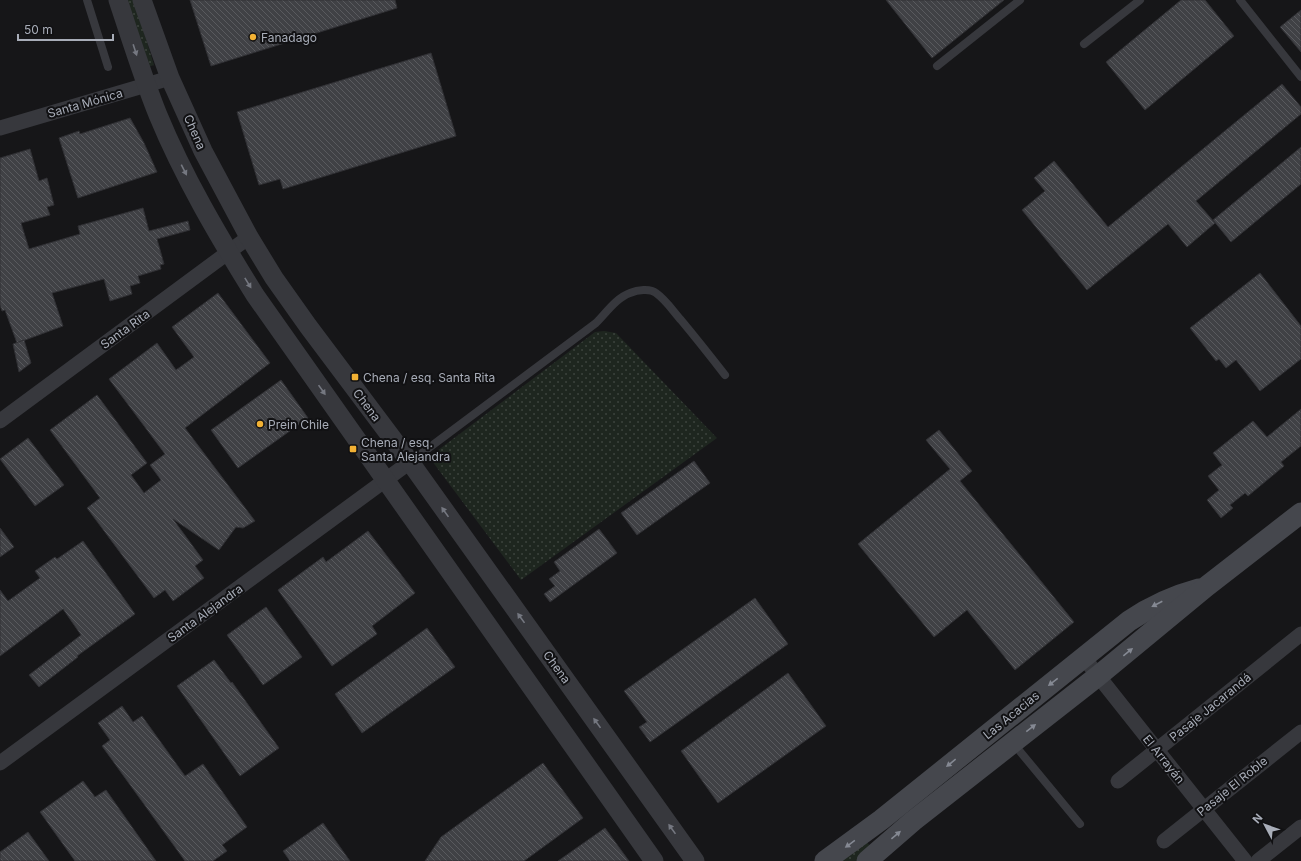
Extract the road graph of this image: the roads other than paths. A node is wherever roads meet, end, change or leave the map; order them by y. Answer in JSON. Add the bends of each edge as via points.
{"nodes":[{"id":1,"x":87,"y":0,"type":"edge"},
{"id":2,"x":118,"y":0,"type":"edge"},
{"id":3,"x":142,"y":0,"type":"edge"},
{"id":4,"x":1020,"y":0,"type":"edge"},
{"id":5,"x":1140,"y":0,"type":"edge"},
{"id":6,"x":1240,"y":0,"type":"edge"},
{"id":7,"x":1084,"y":44,"type":"dead end"},
{"id":8,"x":937,"y":66,"type":"dead end"},
{"id":9,"x":108,"y":67,"type":"dead end"},
{"id":10,"x":1301,"y":77,"type":"edge"},
{"id":11,"x":170,"y":78,"type":"junction"},
{"id":12,"x":146,"y":85,"type":"junction"},
{"id":13,"x":0,"y":128,"type":"edge"},
{"id":14,"x":249,"y":237,"type":"junction"},
{"id":15,"x":229,"y":252,"type":"junction"},
{"id":16,"x":725,"y":375,"type":"dead end"},
{"id":17,"x":0,"y":421,"type":"edge"},
{"id":18,"x":410,"y":462,"type":"junction"},
{"id":19,"x":386,"y":481,"type":"junction"},
{"id":20,"x":1301,"y":513,"type":"edge"},
{"id":21,"x":1207,"y":586,"type":"junction"},
{"id":22,"x":1301,"y":634,"type":"edge"},
{"id":23,"x":1084,"y":658,"type":"junction"},
{"id":24,"x":1098,"y":676,"type":"junction"},
{"id":25,"x":1301,"y":732,"type":"edge"},
{"id":26,"x":1012,"y":742,"type":"junction"},
{"id":27,"x":1157,"y":750,"type":"junction"},
{"id":28,"x":0,"y":763,"type":"edge"},
{"id":29,"x":1118,"y":781,"type":"dead end"},
{"id":30,"x":1204,"y":809,"type":"junction"},
{"id":31,"x":1080,"y":824,"type":"dead end"},
{"id":32,"x":1301,"y":826,"type":"edge"},
{"id":33,"x":1164,"y":841,"type":"dead end"},
{"id":34,"x":654,"y":861,"type":"edge"},
{"id":35,"x":695,"y":861,"type":"edge"},
{"id":36,"x":825,"y":861,"type":"edge"},
{"id":37,"x":867,"y":861,"type":"edge"},
{"id":38,"x":1245,"y":861,"type":"edge"},
{"id":39,"x":1258,"y":861,"type":"edge"}],
"edges":[{"from":1,"to":9,"type":"lane"},
{"from":2,"to":12,"type":"street","one_way":true},
{"from":3,"to":11,"type":"street","name":"Chena"},
{"from":4,"to":8,"type":"lane"},
{"from":5,"to":7,"type":"lane"},
{"from":6,"to":10,"type":"lane"},
{"from":11,"to":12,"type":"street","name":"Santa Mónica"},
{"from":11,"to":14,"type":"street","name":"Chena","via":[[203,151]]},
{"from":12,"to":13,"type":"street","name":"Santa Mónica"},
{"from":12,"to":15,"type":"street","one_way":true,"via":[[174,151]]},
{"from":14,"to":15,"type":"street","name":"Santa Rita"},
{"from":14,"to":18,"type":"street","name":"Chena","via":[[290,302]]},
{"from":15,"to":17,"type":"street","name":"Santa Rita"},
{"from":15,"to":19,"type":"street","one_way":true,"via":[[255,294]]},
{"from":16,"to":18,"type":"lane","via":[[667,303],[655,292],[634,292],[622,296],[596,323]]},
{"from":18,"to":19,"type":"street","name":"Santa Alejandra"},
{"from":35,"to":18,"type":"street","name":"Chena","one_way":true},
{"from":19,"to":28,"type":"street","name":"Santa Alejandra"},
{"from":19,"to":34,"type":"street"},
{"from":20,"to":21,"type":"main road","name":"Las Acacias"},
{"from":21,"to":23,"type":"main road","name":"Las Acacias","one_way":true,"via":[[1167,599],[1142,612]]},
{"from":24,"to":21,"type":"main road","name":"Las Acacias","one_way":true},
{"from":22,"to":27,"type":"street","name":"Pasaje Jacarandá"},
{"from":23,"to":24,"type":"street","name":"El Arrayán"},
{"from":23,"to":36,"type":"main road","name":"Las Acacias","one_way":true},
{"from":26,"to":24,"type":"main road","name":"Las Acacias","one_way":true},
{"from":24,"to":27,"type":"street","name":"El Arrayán"},
{"from":25,"to":30,"type":"street","name":"Pasaje El Roble"},
{"from":26,"to":31,"type":"lane"},
{"from":37,"to":26,"type":"main road","name":"Las Acacias","one_way":true},
{"from":27,"to":29,"type":"street","name":"Pasaje Jacarandá"},
{"from":27,"to":30,"type":"street","name":"El Arrayán"},
{"from":30,"to":33,"type":"street","name":"Pasaje El Roble"},
{"from":30,"to":38,"type":"street","name":"El Arrayán"},
{"from":32,"to":39,"type":"street"}]}
